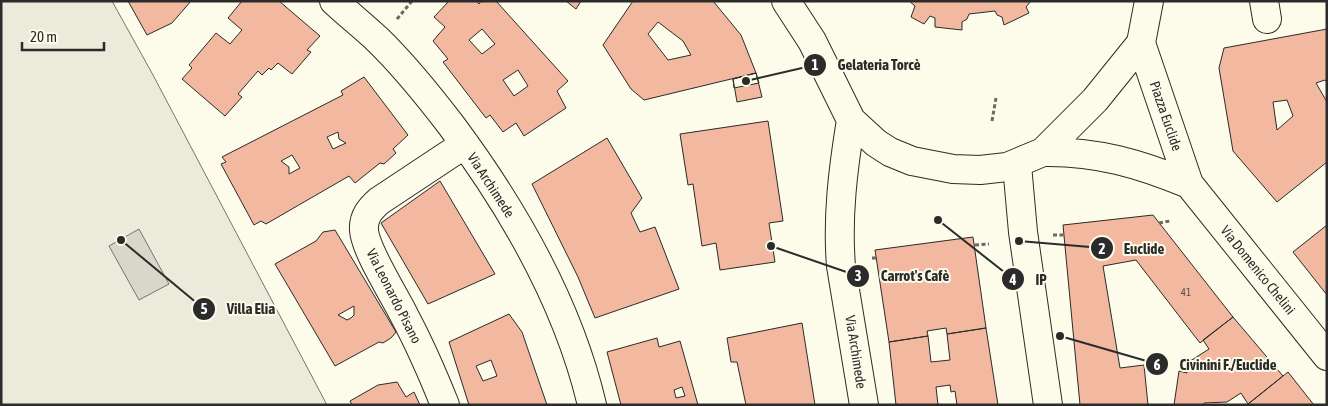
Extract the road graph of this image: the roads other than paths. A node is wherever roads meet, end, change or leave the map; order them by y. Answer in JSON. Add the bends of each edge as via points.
{"nodes":[{"id":1,"x":334,"y":1,"type":"edge"},
{"id":2,"x":786,"y":1,"type":"edge"},
{"id":3,"x":1149,"y":1,"type":"edge"},
{"id":4,"x":1141,"y":43,"type":"junction"},
{"id":5,"x":851,"y":120,"type":"junction"},
{"id":6,"x":466,"y":144,"type":"junction"},
{"id":7,"x":1043,"y":152,"type":"junction"},
{"id":8,"x":1017,"y":165,"type":"junction"},
{"id":9,"x":1189,"y":184,"type":"junction"},
{"id":10,"x":1327,"y":356,"type":"edge"},
{"id":11,"x":444,"y":405,"type":"edge"},
{"id":12,"x":592,"y":405,"type":"edge"},
{"id":13,"x":864,"y":405,"type":"edge"},
{"id":14,"x":1048,"y":405,"type":"edge"}],
"edges":[{"from":1,"to":6,"type":"street","name":"Via Archimede","via":[[406,70]]},
{"from":2,"to":5,"type":"street","via":[[812,41]]},
{"from":3,"to":4,"type":"street"},
{"from":4,"to":7,"type":"street","via":[[1095,100]]},
{"from":4,"to":9,"type":"street","name":"Piazza Euclide"},
{"from":5,"to":8,"type":"street","via":[[876,143],[912,161],[953,169],[980,170]]},
{"from":5,"to":13,"type":"street","name":"Via Archimede","via":[[842,180],[840,247]]},
{"from":6,"to":11,"type":"street","name":"Via Leonardo Pisano","via":[[379,200],[364,220],[367,245],[413,332]]},
{"from":6,"to":12,"type":"street","name":"Via Archimede","via":[[523,235],[543,274],[578,353]]},
{"from":7,"to":8,"type":"street"},
{"from":7,"to":9,"type":"street","via":[[1069,151],[1114,158]]},
{"from":8,"to":14,"type":"street","via":[[1023,232]]},
{"from":9,"to":10,"type":"street","name":"Via Domenico Chelini"}]}
